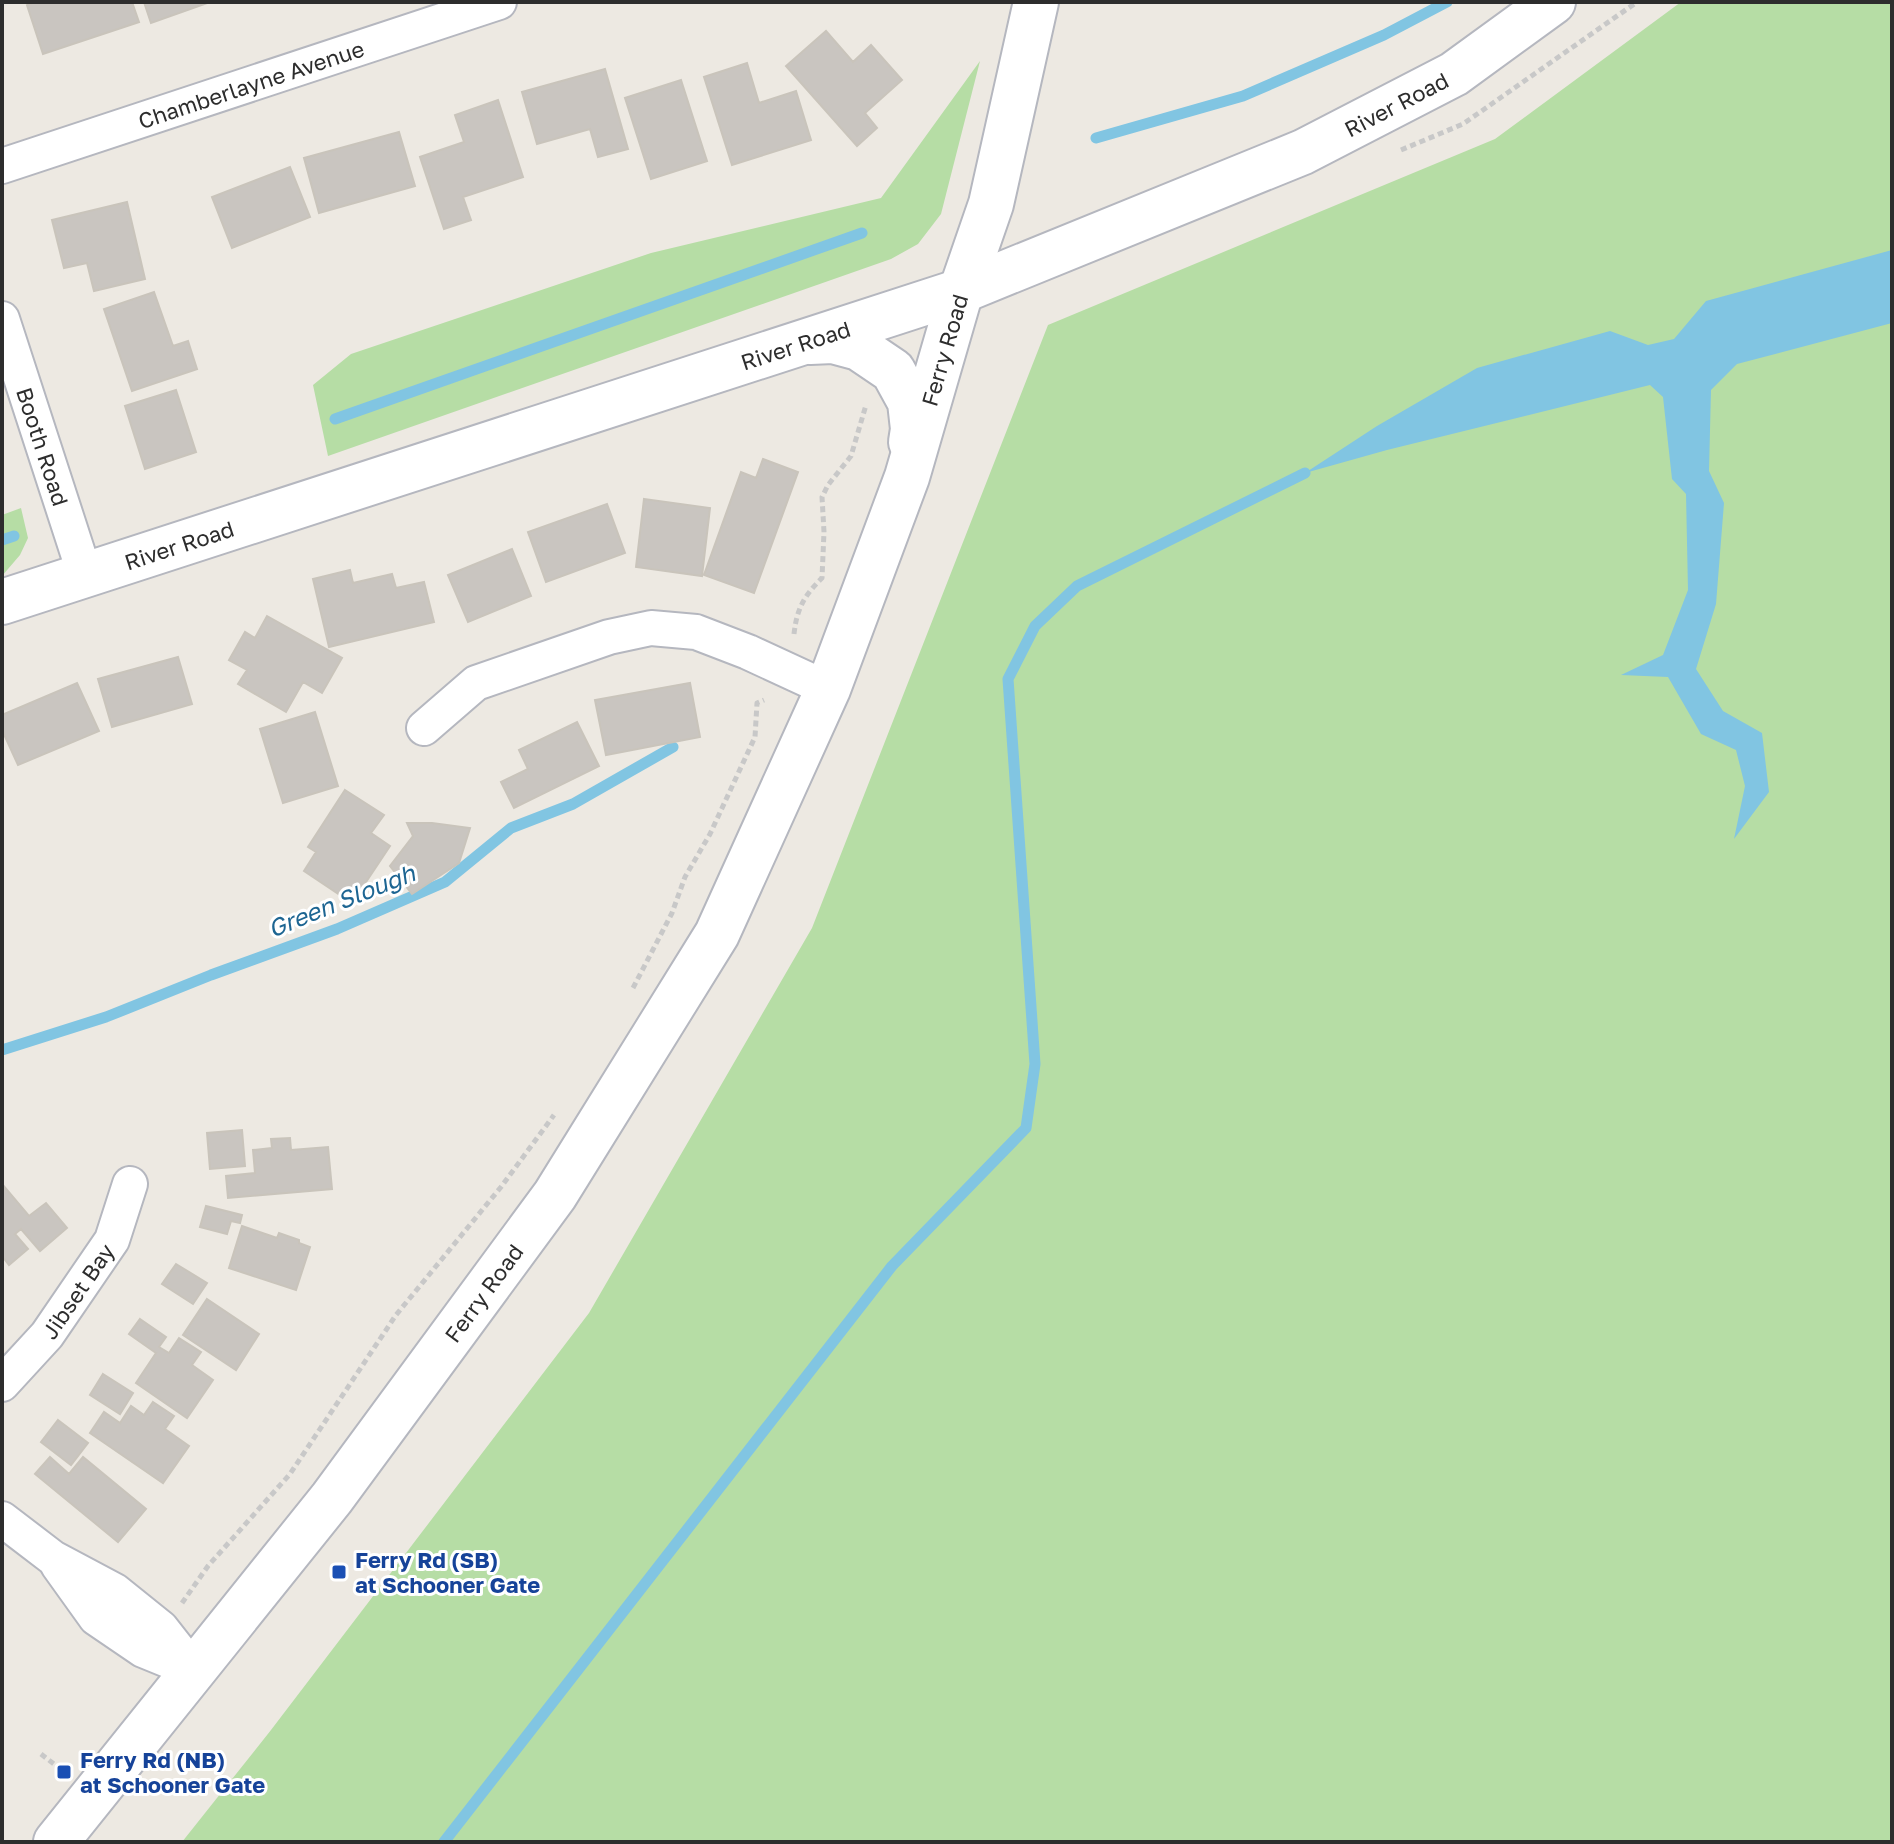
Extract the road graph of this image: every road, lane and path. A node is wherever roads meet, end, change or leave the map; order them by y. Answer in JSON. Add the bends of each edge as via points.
{"nodes":[{"id":1,"x":499,"y":2,"type":"edge"},
{"id":2,"x":1036,"y":2,"type":"edge"},
{"id":3,"x":1553,"y":2,"type":"edge"},
{"id":4,"x":2,"y":166,"type":"edge"},
{"id":5,"x":961,"y":291,"type":"junction"},
{"id":6,"x":2,"y":319,"type":"edge"},
{"id":7,"x":803,"y":342,"type":"junction"},
{"id":8,"x":868,"y":400,"type":"dead end"},
{"id":9,"x":907,"y":477,"type":"junction"},
{"id":10,"x":85,"y":575,"type":"junction"},
{"id":11,"x":2,"y":602,"type":"edge"},
{"id":12,"x":792,"y":643,"type":"dead end"},
{"id":13,"x":828,"y":689,"type":"junction"},
{"id":14,"x":769,"y":698,"type":"dead end"},
{"id":15,"x":424,"y":728,"type":"dead end"},
{"id":16,"x":631,"y":991,"type":"dead end"},
{"id":17,"x":556,"y":1112,"type":"dead end"},
{"id":18,"x":130,"y":1184,"type":"dead end"},
{"id":19,"x":2,"y":1384,"type":"edge"},
{"id":20,"x":2,"y":1519,"type":"edge"},
{"id":21,"x":177,"y":1610,"type":"dead end"},
{"id":22,"x":194,"y":1670,"type":"junction"},
{"id":23,"x":41,"y":1754,"type":"dead end"},
{"id":24,"x":64,"y":1772,"type":"dead end"},
{"id":25,"x":56,"y":1842,"type":"edge"}],
"edges":[{"from":1,"to":4,"type":"street","name":"Chamberlayne Avenue"},
{"from":2,"to":5,"type":"street","name":"Ferry Road","via":[[991,204]]},
{"from":3,"to":5,"type":"street","name":"River Road","via":[[1454,74],[1303,152]]},
{"from":5,"to":7,"type":"street","name":"River Road"},
{"from":5,"to":9,"type":"street","name":"Ferry Road"},
{"from":6,"to":10,"type":"street","name":"Booth Road"},
{"from":7,"to":9,"type":"street","via":[[833,341],[859,348],[893,371],[910,402],[913,429]]},
{"from":7,"to":10,"type":"street","name":"River Road"},
{"from":8,"to":12,"type":"path","via":[[851,456],[822,497],[822,578],[804,596]]},
{"from":9,"to":13,"type":"street","name":"Ferry Road"},
{"from":10,"to":11,"type":"street","name":"River Road"},
{"from":13,"to":15,"type":"street","via":[[696,632],[651,628],[609,637],[476,683]]},
{"from":13,"to":22,"type":"street","name":"Ferry Road","via":[[717,934],[555,1195],[332,1498]]},
{"from":14,"to":16,"type":"path","via":[[757,703],[755,737]]},
{"from":17,"to":21,"type":"path","via":[[396,1315],[290,1474],[208,1566]]},
{"from":18,"to":19,"type":"street","name":"Jibset Bay","via":[[112,1240],[47,1335]]},
{"from":20,"to":22,"type":"street","via":[[53,1558],[96,1618],[143,1650]]},
{"from":22,"to":25,"type":"street","name":"Ferry Road"},
{"from":23,"to":24,"type":"path"}]}
